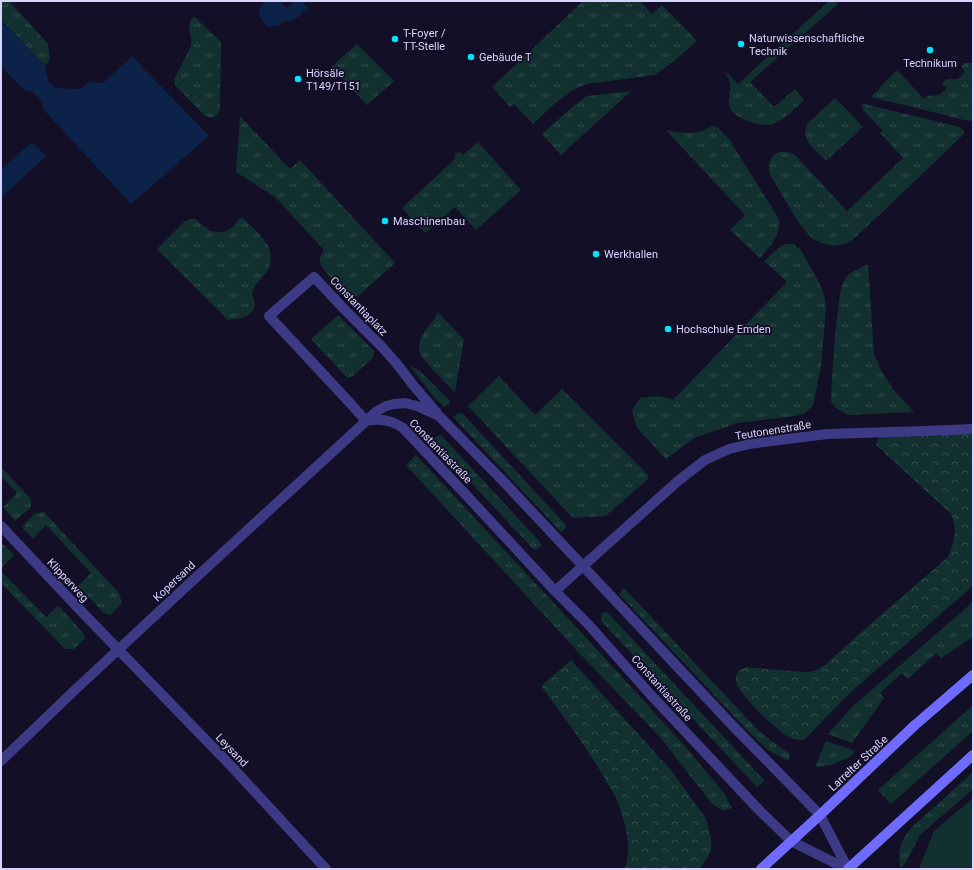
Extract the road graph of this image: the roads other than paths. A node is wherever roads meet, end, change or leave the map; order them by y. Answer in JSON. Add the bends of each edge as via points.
{"nodes":[{"id":1,"x":439,"y":416,"type":"junction"},
{"id":2,"x":366,"y":421,"type":"junction"},
{"id":3,"x":973,"y":429,"type":"edge"},
{"id":4,"x":1,"y":526,"type":"edge"},
{"id":5,"x":583,"y":566,"type":"junction"},
{"id":6,"x":555,"y":591,"type":"junction"},
{"id":7,"x":119,"y":649,"type":"junction"},
{"id":8,"x":973,"y":675,"type":"edge"},
{"id":9,"x":973,"y":754,"type":"edge"},
{"id":10,"x":1,"y":761,"type":"edge"},
{"id":11,"x":820,"y":815,"type":"junction"},
{"id":12,"x":792,"y":841,"type":"junction"},
{"id":13,"x":326,"y":869,"type":"edge"},
{"id":14,"x":761,"y":869,"type":"edge"},
{"id":15,"x":848,"y":869,"type":"edge"}],
"edges":[{"from":1,"to":2,"type":"street","name":"Constantiastraße","via":[[405,403],[386,406]]},
{"from":1,"to":2,"type":"street","name":"Constantiaplatz","via":[[382,347],[314,277],[269,316]]},
{"from":1,"to":5,"type":"street","name":"Constantiastraße"},
{"from":2,"to":6,"type":"street","name":"Constantiastraße","via":[[384,420],[404,428]]},
{"from":2,"to":7,"type":"street","name":"Kopersand"},
{"from":3,"to":5,"type":"street","name":"Teutonenstraße","via":[[827,434],[729,449],[705,460],[678,481]]},
{"from":4,"to":7,"type":"street","name":"Klipperweg"},
{"from":5,"to":6,"type":"street","name":"Teutonenstraße"},
{"from":5,"to":11,"type":"street","name":"Constantiastraße"},
{"from":6,"to":12,"type":"street","name":"Constantiastraße"},
{"from":7,"to":10,"type":"street","name":"Kopersand"},
{"from":7,"to":13,"type":"street","name":"Leysand"},
{"from":8,"to":11,"type":"street","name":"Larrelter Straße","via":[[915,725]]},
{"from":9,"to":15,"type":"street"},
{"from":11,"to":12,"type":"street","name":"Larrelter Straße"},
{"from":11,"to":15,"type":"street","name":"Constantiastraße"},
{"from":12,"to":14,"type":"street","name":"Larrelter Straße"},
{"from":12,"to":15,"type":"street","name":"Constantiastraße"}]}
